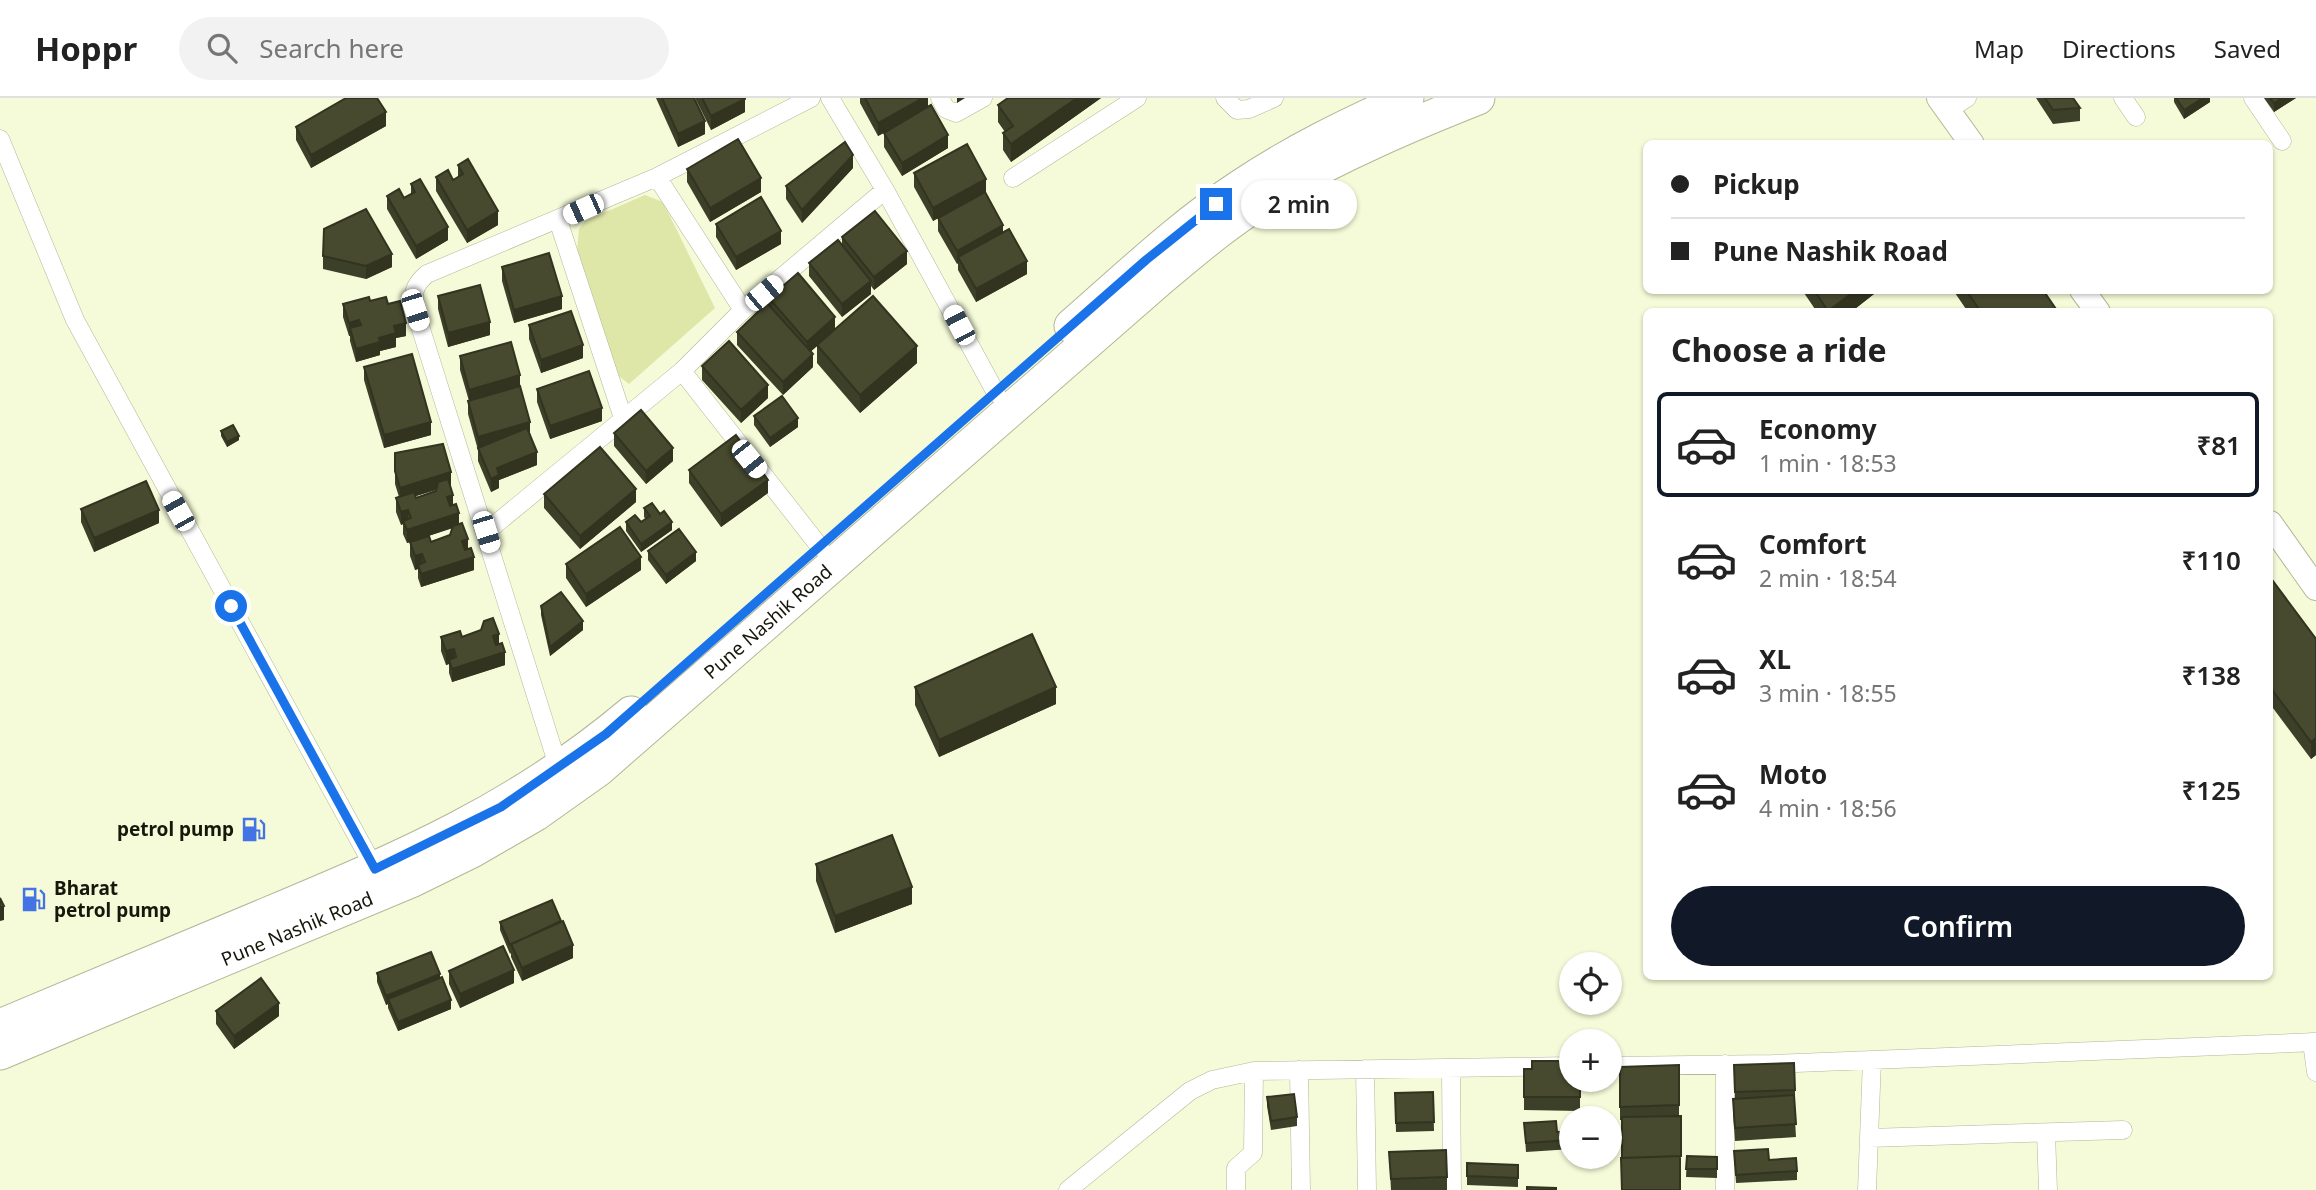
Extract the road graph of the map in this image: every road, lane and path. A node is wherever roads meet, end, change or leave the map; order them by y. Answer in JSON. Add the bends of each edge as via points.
{"nodes":[{"id":1,"x":811,"y":98,"type":"edge"},
{"id":2,"x":830,"y":98,"type":"edge"},
{"id":3,"x":940,"y":98,"type":"edge"},
{"id":4,"x":983,"y":98,"type":"edge"},
{"id":5,"x":1137,"y":98,"type":"edge"},
{"id":6,"x":1225,"y":98,"type":"edge"},
{"id":7,"x":1274,"y":98,"type":"edge"},
{"id":8,"x":1407,"y":98,"type":"edge"},
{"id":9,"x":1478,"y":98,"type":"edge"},
{"id":10,"x":2123,"y":98,"type":"edge"},
{"id":11,"x":2253,"y":98,"type":"edge"},
{"id":12,"x":1951,"y":102,"type":"edge"},
{"id":13,"x":2136,"y":117,"type":"dead end"},
{"id":14,"x":0,"y":139,"type":"edge"},
{"id":15,"x":1970,"y":140,"type":"edge"},
{"id":16,"x":2282,"y":141,"type":"dead end"},
{"id":17,"x":657,"y":177,"type":"junction"},
{"id":18,"x":1013,"y":178,"type":"dead end"},
{"id":19,"x":885,"y":190,"type":"junction"},
{"id":20,"x":558,"y":220,"type":"junction"},
{"id":21,"x":743,"y":310,"type":"junction"},
{"id":22,"x":682,"y":372,"type":"junction"},
{"id":23,"x":996,"y":393,"type":"junction"},
{"id":24,"x":624,"y":421,"type":"junction"},
{"id":25,"x":2273,"y":527,"type":"edge"},
{"id":26,"x":486,"y":532,"type":"junction"},
{"id":27,"x":820,"y":547,"type":"junction"},
{"id":28,"x":2316,"y":588,"type":"edge"},
{"id":29,"x":559,"y":769,"type":"junction"},
{"id":30,"x":375,"y":869,"type":"junction"},
{"id":31,"x":0,"y":1026,"type":"edge"},
{"id":32,"x":2314,"y":1042,"type":"edge"},
{"id":33,"x":0,"y":1053,"type":"edge"},
{"id":34,"x":1872,"y":1060,"type":"junction"},
{"id":35,"x":1725,"y":1064,"type":"junction"},
{"id":36,"x":1559,"y":1066,"type":"edge"},
{"id":37,"x":1622,"y":1066,"type":"edge"},
{"id":38,"x":1451,"y":1068,"type":"junction"},
{"id":39,"x":1365,"y":1069,"type":"junction"},
{"id":40,"x":1299,"y":1070,"type":"junction"},
{"id":41,"x":1254,"y":1071,"type":"junction"},
{"id":42,"x":2316,"y":1072,"type":"edge"},
{"id":43,"x":2123,"y":1130,"type":"dead end"},
{"id":44,"x":2046,"y":1133,"type":"junction"},
{"id":45,"x":1869,"y":1138,"type":"junction"},
{"id":46,"x":1068,"y":1190,"type":"edge"},
{"id":47,"x":1236,"y":1190,"type":"edge"},
{"id":48,"x":1301,"y":1190,"type":"edge"},
{"id":49,"x":1367,"y":1190,"type":"edge"},
{"id":50,"x":1452,"y":1190,"type":"edge"},
{"id":51,"x":1725,"y":1190,"type":"edge"},
{"id":52,"x":1867,"y":1190,"type":"edge"},
{"id":53,"x":2048,"y":1190,"type":"edge"}],
"edges":[{"from":1,"to":17,"type":"street"},
{"from":2,"to":19,"type":"street"},
{"from":3,"to":4,"type":"street","via":[[956,113]]},
{"from":5,"to":18,"type":"street"},
{"from":6,"to":7,"type":"street","via":[[1237,110]]},
{"from":8,"to":23,"type":"highway","name":"Pune Nashik Road","via":[[1337,129],[1238,187],[1146,260]]},
{"from":9,"to":33,"type":"highway","name":"Pune Nashik Road","via":[[1344,155],[1225,226],[671,709],[536,814],[413,880]]},
{"from":10,"to":13,"type":"street"},
{"from":11,"to":16,"type":"street"},
{"from":12,"to":15,"type":"street"},
{"from":14,"to":30,"type":"street","via":[[75,320]]},
{"from":17,"to":20,"type":"street"},
{"from":17,"to":21,"type":"street"},
{"from":19,"to":21,"type":"street"},
{"from":19,"to":23,"type":"street"},
{"from":20,"to":24,"type":"street"},
{"from":20,"to":26,"type":"street","via":[[427,274],[412,295]]},
{"from":21,"to":22,"type":"street"},
{"from":22,"to":24,"type":"street"},
{"from":22,"to":27,"type":"street"},
{"from":23,"to":27,"type":"highway","name":"Pune Nashik Road"},
{"from":24,"to":26,"type":"street"},
{"from":25,"to":28,"type":"street"},
{"from":26,"to":29,"type":"street"},
{"from":27,"to":29,"type":"highway","name":"Pune Nashik Road","via":[[657,692]]},
{"from":29,"to":30,"type":"highway","name":"Pune Nashik Road","via":[[501,807]]},
{"from":30,"to":31,"type":"highway","name":"Pune Nashik Road"},
{"from":32,"to":34,"type":"street"},
{"from":32,"to":42,"type":"street"},
{"from":34,"to":35,"type":"street"},
{"from":34,"to":45,"type":"street"},
{"from":35,"to":37,"type":"street"},
{"from":35,"to":51,"type":"street"},
{"from":36,"to":38,"type":"street"},
{"from":38,"to":39,"type":"street"},
{"from":38,"to":50,"type":"street"},
{"from":39,"to":40,"type":"street"},
{"from":39,"to":49,"type":"street"},
{"from":40,"to":41,"type":"street"},
{"from":40,"to":48,"type":"street"},
{"from":41,"to":46,"type":"street","via":[[1212,1080],[1190,1091]]},
{"from":41,"to":47,"type":"street","via":[[1254,1153],[1236,1168]]},
{"from":43,"to":44,"type":"street"},
{"from":44,"to":45,"type":"street"},
{"from":44,"to":53,"type":"street"},
{"from":45,"to":52,"type":"street"}]}
